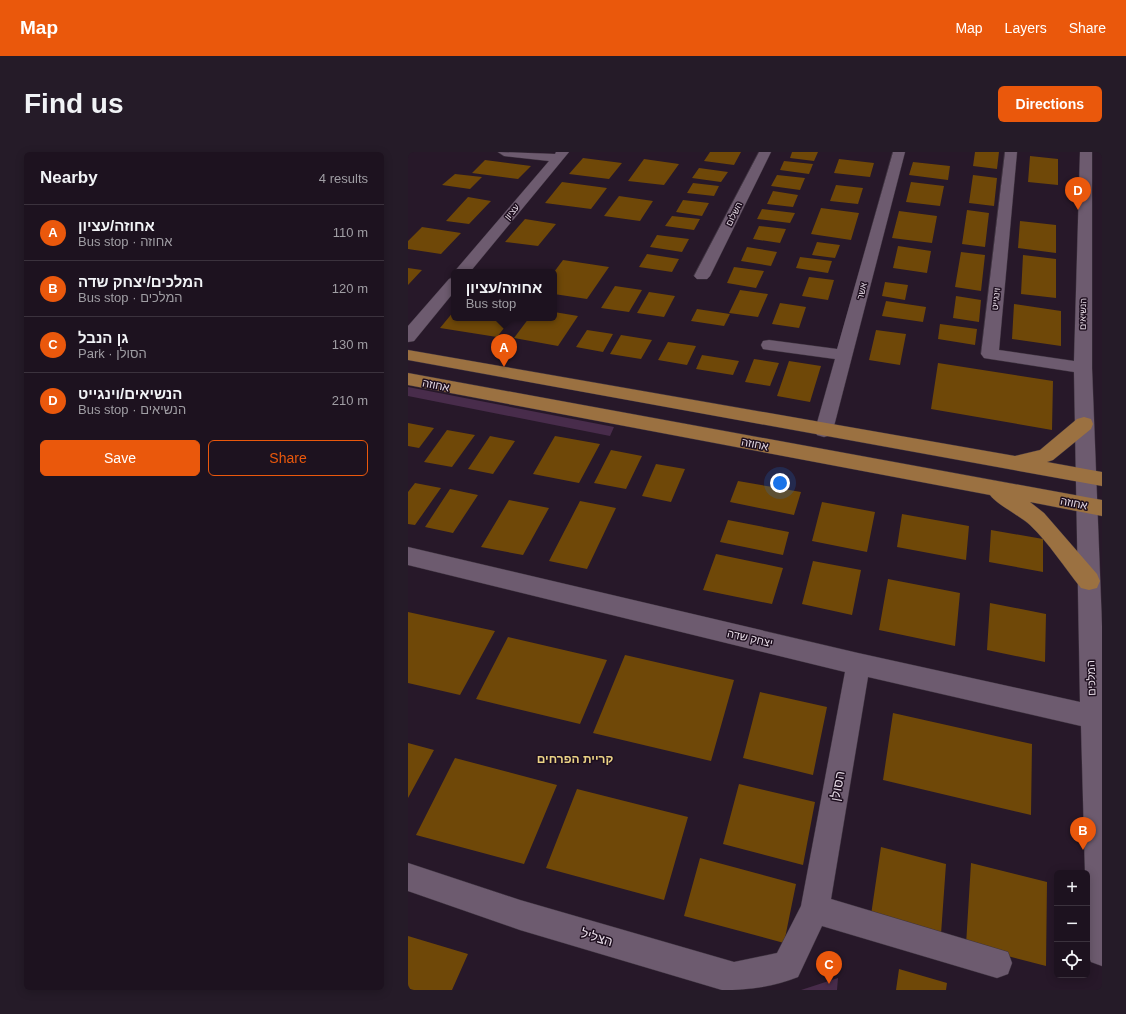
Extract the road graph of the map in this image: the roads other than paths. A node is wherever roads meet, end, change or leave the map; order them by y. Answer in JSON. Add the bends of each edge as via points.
{"nodes":[{"id":1,"x":504,"y":152,"type":"edge"},
{"id":2,"x":766,"y":152,"type":"edge"},
{"id":3,"x":899,"y":152,"type":"edge"},
{"id":4,"x":1011,"y":152,"type":"edge"},
{"id":5,"x":1086,"y":152,"type":"edge"},
{"id":6,"x":560,"y":155,"type":"edge"},
{"id":7,"x":465,"y":269,"type":"edge"},
{"id":8,"x":702,"y":276,"type":"dead end"},
{"id":9,"x":451,"y":286,"type":"edge"},
{"id":10,"x":408,"y":337,"type":"edge"},
{"id":11,"x":769,"y":345,"type":"dead end"},
{"id":12,"x":844,"y":354,"type":"junction"},
{"id":13,"x":408,"y":355,"type":"edge"},
{"id":14,"x":1082,"y":368,"type":"junction"},
{"id":15,"x":408,"y":379,"type":"edge"},
{"id":16,"x":1084,"y":424,"type":"junction"},
{"id":17,"x":824,"y":430,"type":"junction"},
{"id":18,"x":1013,"y":463,"type":"junction"},
{"id":19,"x":1094,"y":478,"type":"edge"},
{"id":20,"x":989,"y":487,"type":"junction"},
{"id":21,"x":1094,"y":507,"type":"edge"},
{"id":22,"x":408,"y":556,"type":"edge"},
{"id":23,"x":1088,"y":581,"type":"junction"},
{"id":24,"x":858,"y":664,"type":"junction"},
{"id":25,"x":1093,"y":717,"type":"junction"},
{"id":26,"x":408,"y":877,"type":"edge"},
{"id":27,"x":816,"y":909,"type":"junction"},
{"id":28,"x":1102,"y":951,"type":"edge"},
{"id":29,"x":996,"y":963,"type":"dead end"},
{"id":30,"x":787,"y":966,"type":"joint"}],
"edges":[{"from":1,"to":6,"type":"street"},
{"from":2,"to":8,"type":"street","name":"השלום"},
{"from":3,"to":12,"type":"street","name":"אשר"},
{"from":4,"to":14,"type":"street","name":"וינגייט","via":[[990,354]]},
{"from":5,"to":14,"type":"street","name":"הנשיאים"},
{"from":6,"to":7,"type":"street","name":"עציון"},
{"from":9,"to":10,"type":"street"},
{"from":11,"to":12,"type":"street"},
{"from":12,"to":17,"type":"street","name":"אשר"},
{"from":13,"to":17,"type":"main road"},
{"from":14,"to":16,"type":"street","name":"הנשיאים"},
{"from":15,"to":20,"type":"main road","name":"אחוזה"},
{"from":16,"to":18,"type":"main road","via":[[1046,456]]},
{"from":16,"to":19,"type":"street","name":"הנשיאים"},
{"from":17,"to":18,"type":"main road"},
{"from":18,"to":19,"type":"main road"},
{"from":19,"to":21,"type":"street","name":"המלכים"},
{"from":20,"to":21,"type":"main road","name":"אחוזה"},
{"from":20,"to":23,"type":"main road","via":[[1037,519]]},
{"from":21,"to":23,"type":"street","name":"המלכים"},
{"from":22,"to":24,"type":"street","name":"יצחק שדה"},
{"from":23,"to":25,"type":"street","name":"המלכים"},
{"from":24,"to":25,"type":"street","name":"יצחק שדה"},
{"from":24,"to":27,"type":"street","name":"הסולן"},
{"from":25,"to":28,"type":"street","name":"המלכים"},
{"from":26,"to":30,"type":"street","name":"הצליל","via":[[520,915],[734,978]]},
{"from":27,"to":29,"type":"street"},
{"from":27,"to":30,"type":"street","name":"הסולן"}]}
